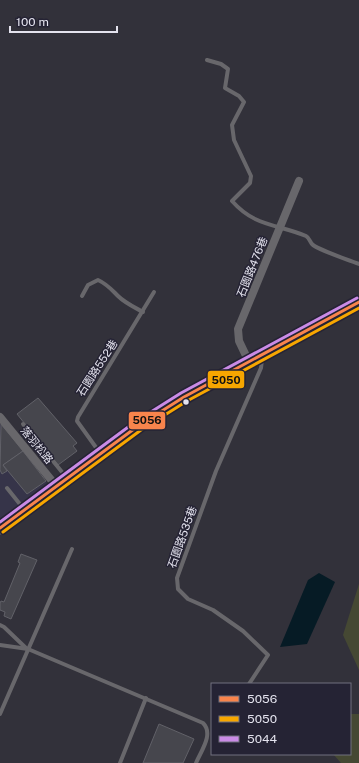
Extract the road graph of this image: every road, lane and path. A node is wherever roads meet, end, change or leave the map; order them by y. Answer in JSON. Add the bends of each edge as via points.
{"nodes":[{"id":1,"x":207,"y":60,"type":"dead end"},
{"id":2,"x":299,"y":181,"type":"dead end"},
{"id":3,"x":280,"y":227,"type":"junction"},
{"id":4,"x":359,"y":264,"type":"edge"},
{"id":5,"x":154,"y":292,"type":"dead end"},
{"id":6,"x":82,"y":296,"type":"dead end"},
{"id":7,"x":359,"y":302,"type":"edge"},
{"id":8,"x":143,"y":312,"type":"junction"},
{"id":9,"x":262,"y":355,"type":"junction"},
{"id":10,"x":249,"y":362,"type":"junction"},
{"id":11,"x":0,"y":417,"type":"edge"},
{"id":12,"x":23,"y":424,"type":"dead end"},
{"id":13,"x":100,"y":453,"type":"junction"},
{"id":14,"x":62,"y":483,"type":"junction"},
{"id":15,"x":7,"y":488,"type":"dead end"},
{"id":16,"x":24,"y":510,"type":"junction"},
{"id":17,"x":0,"y":528,"type":"edge"},
{"id":18,"x":72,"y":549,"type":"dead end"},
{"id":19,"x":0,"y":626,"type":"edge"},
{"id":20,"x":0,"y":645,"type":"edge"},
{"id":21,"x":28,"y":649,"type":"junction"},
{"id":22,"x":250,"y":683,"type":"edge"},
{"id":23,"x":146,"y":698,"type":"junction"},
{"id":24,"x":0,"y":714,"type":"edge"},
{"id":25,"x":120,"y":763,"type":"edge"},
{"id":26,"x":196,"y":763,"type":"edge"}],
"edges":[{"from":1,"to":3,"type":"lane","via":[[228,69],[225,88],[244,102],[232,125],[234,140],[252,176],[250,183],[232,201],[260,223]]},
{"from":2,"to":3,"type":"street","name":"石園路476巷"},
{"from":3,"to":4,"type":"lane","via":[[308,237],[313,245]]},
{"from":3,"to":10,"type":"street","name":"石園路476巷","via":[[238,329],[239,341]]},
{"from":5,"to":8,"type":"lane","name":"石園路552巷"},
{"from":6,"to":8,"type":"lane","via":[[88,284],[98,280],[108,284],[119,297]]},
{"from":7,"to":9,"type":"main road"},
{"from":8,"to":13,"type":"lane","name":"石園路552巷","via":[[78,417],[77,421]]},
{"from":9,"to":10,"type":"main road"},
{"from":9,"to":22,"type":"lane","name":"石園路535巷","via":[[261,368],[216,471],[176,578],[178,589],[188,599],[213,610],[237,627],[268,655]]},
{"from":10,"to":13,"type":"main road","via":[[184,397]]},
{"from":11,"to":14,"type":"street","name":"落羽松路"},
{"from":12,"to":14,"type":"lane"},
{"from":13,"to":14,"type":"main road"},
{"from":14,"to":16,"type":"main road"},
{"from":15,"to":16,"type":"lane"},
{"from":16,"to":17,"type":"main road"},
{"from":18,"to":21,"type":"lane"},
{"from":19,"to":21,"type":"lane"},
{"from":20,"to":21,"type":"lane"},
{"from":21,"to":23,"type":"lane"},
{"from":21,"to":24,"type":"lane"},
{"from":23,"to":25,"type":"lane"},
{"from":23,"to":26,"type":"lane","via":[[197,719],[208,727],[209,733]]}]}
